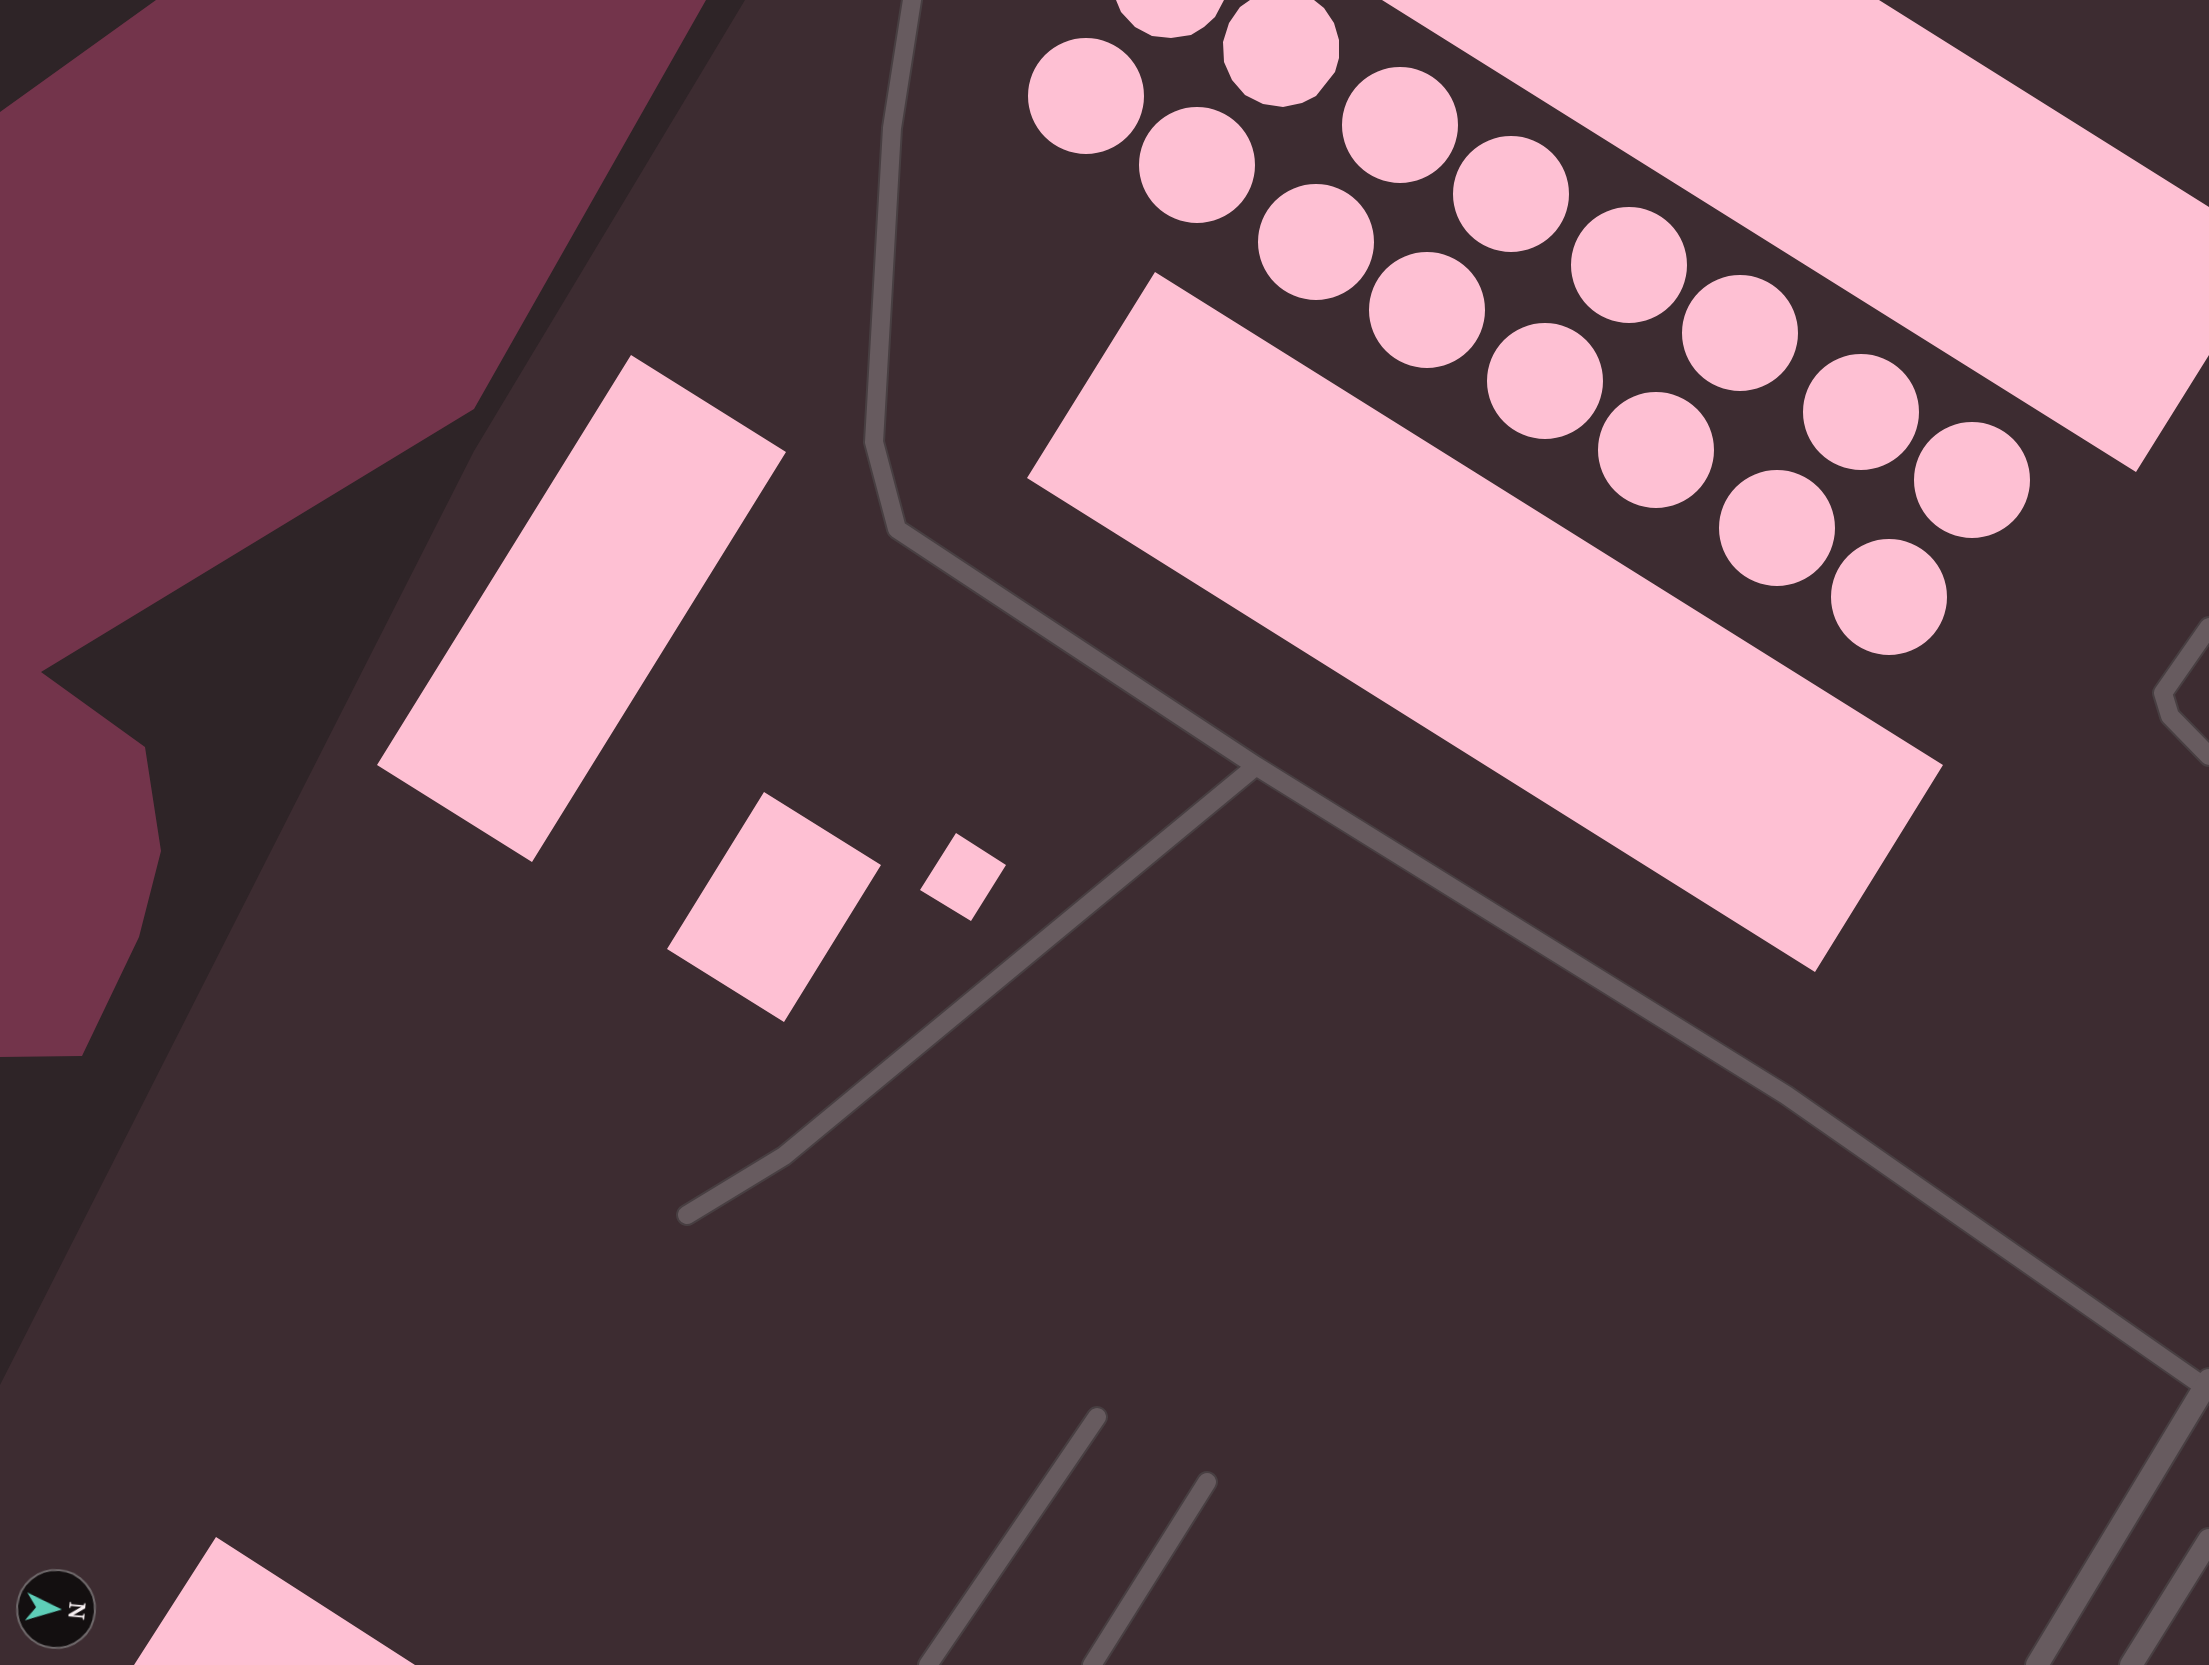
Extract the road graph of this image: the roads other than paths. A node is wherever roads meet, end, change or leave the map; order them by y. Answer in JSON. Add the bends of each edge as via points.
{"nodes":[{"id":1,"x":912,"y":0,"type":"edge"},
{"id":2,"x":2209,"y":627,"type":"edge"},
{"id":3,"x":2209,"y":756,"type":"edge"},
{"id":4,"x":1256,"y":766,"type":"junction"},
{"id":5,"x":687,"y":1215,"type":"dead end"},
{"id":6,"x":2208,"y":1386,"type":"edge"},
{"id":7,"x":1097,"y":1417,"type":"dead end"},
{"id":8,"x":1207,"y":1482,"type":"dead end"},
{"id":9,"x":2209,"y":1540,"type":"edge"},
{"id":10,"x":928,"y":1665,"type":"edge"},
{"id":11,"x":1092,"y":1665,"type":"edge"},
{"id":12,"x":2037,"y":1665,"type":"edge"},
{"id":13,"x":2131,"y":1665,"type":"edge"}],
"edges":[{"from":1,"to":4,"type":"lane","via":[[892,128],[874,442],[897,529]]},
{"from":2,"to":3,"type":"lane","via":[[2163,693],[2170,716]]},
{"from":4,"to":5,"type":"lane","via":[[784,1156]]},
{"from":4,"to":6,"type":"lane","via":[[1786,1095]]},
{"from":6,"to":12,"type":"street"},
{"from":7,"to":10,"type":"lane"},
{"from":8,"to":11,"type":"lane"},
{"from":9,"to":13,"type":"street"}]}
